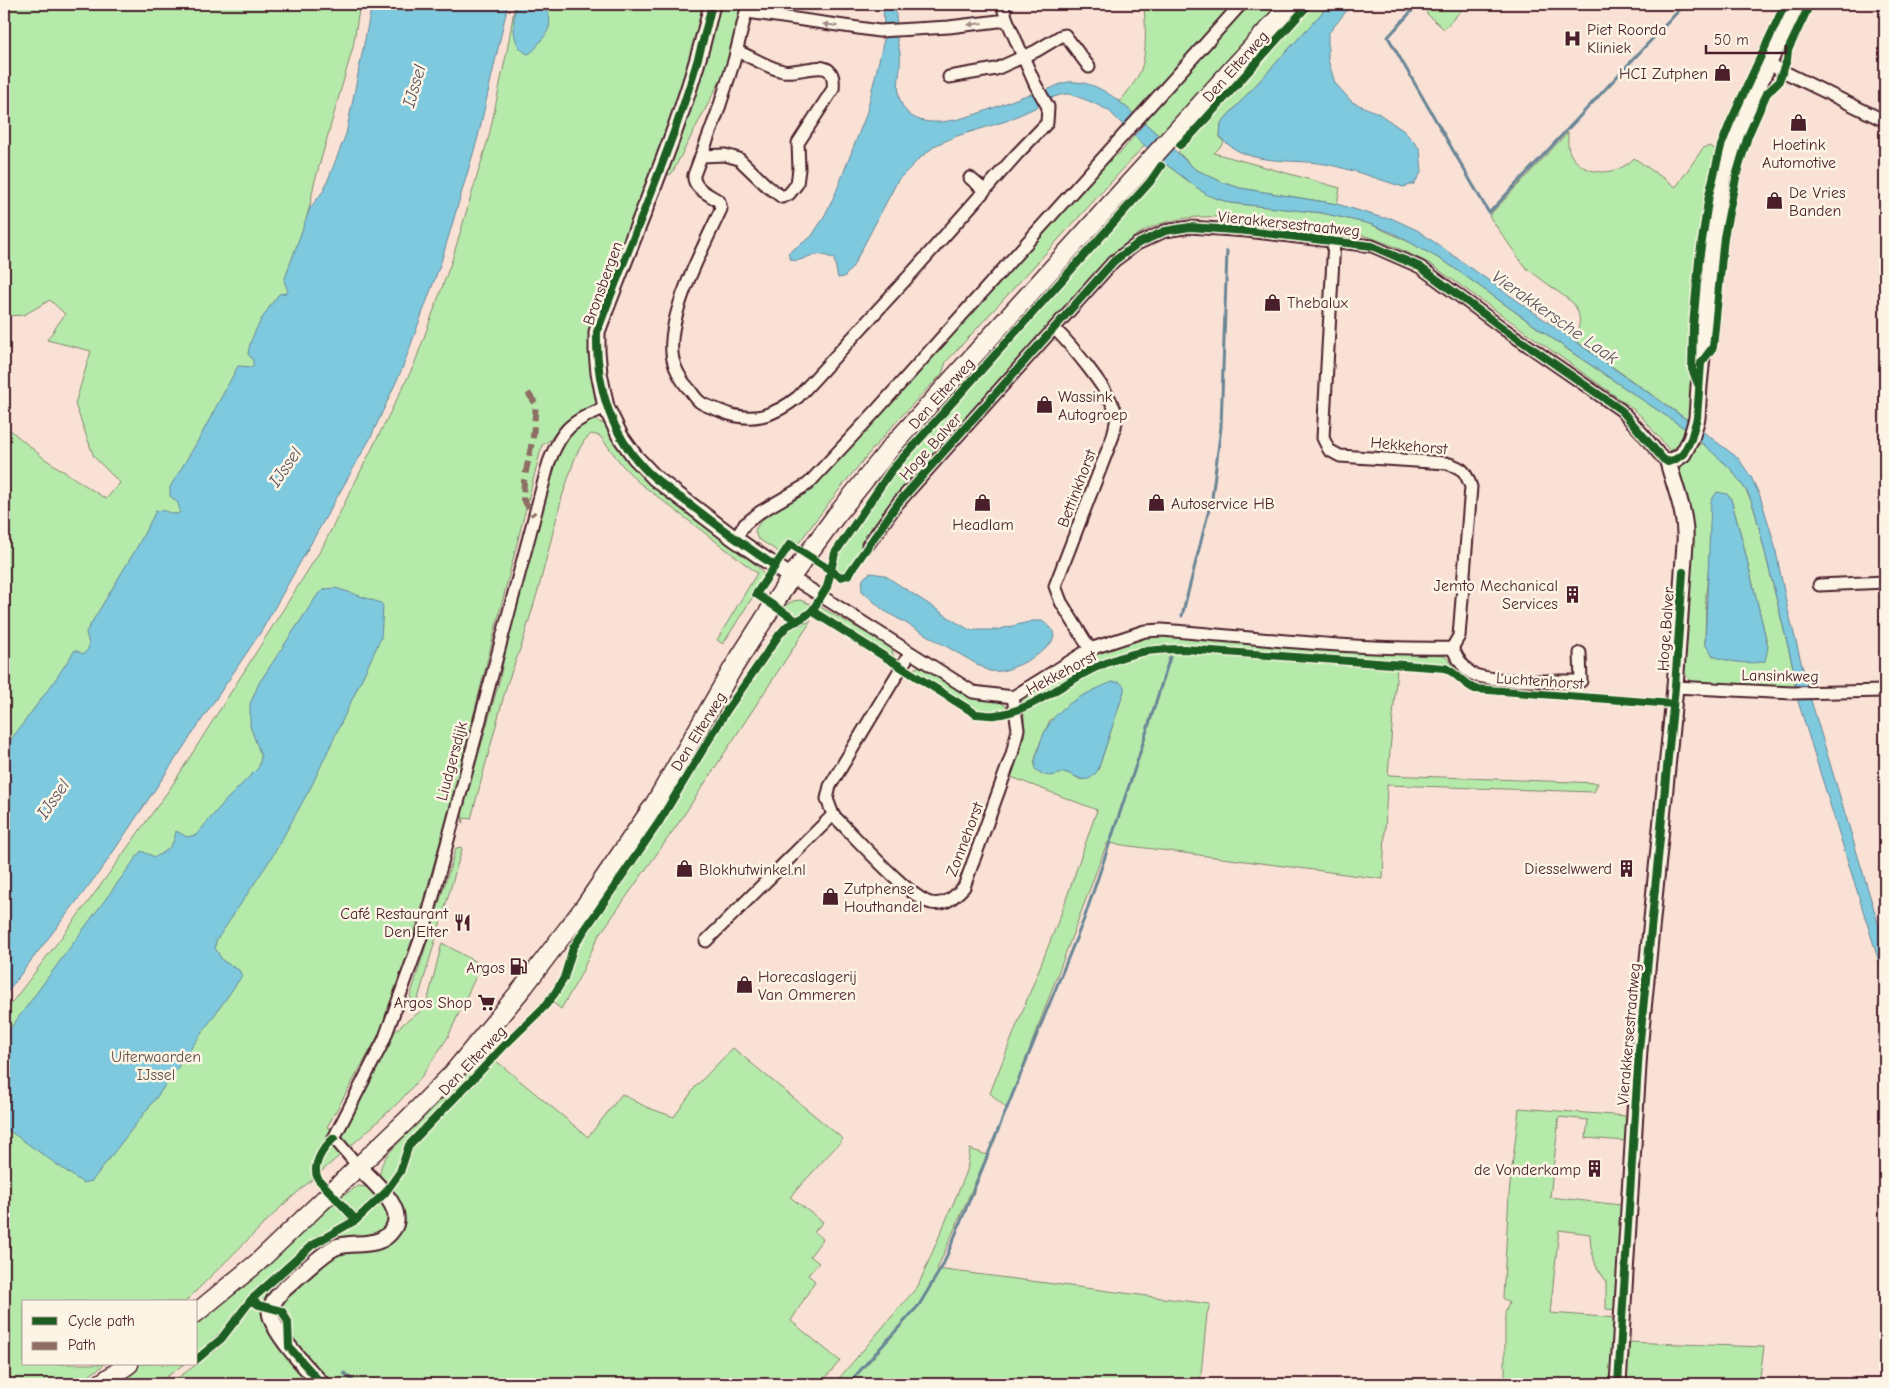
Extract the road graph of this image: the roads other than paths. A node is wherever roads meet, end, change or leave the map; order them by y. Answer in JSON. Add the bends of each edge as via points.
{"nodes":[{"id":1,"x":712,"y":4,"type":"edge"},
{"id":2,"x":1002,"y":4,"type":"edge"},
{"id":3,"x":1241,"y":4,"type":"edge"},
{"id":4,"x":1292,"y":4,"type":"edge"},
{"id":5,"x":1796,"y":4,"type":"edge"},
{"id":6,"x":747,"y":8,"type":"edge"},
{"id":7,"x":1007,"y":20,"type":"junction"},
{"id":8,"x":737,"y":51,"type":"junction"},
{"id":9,"x":1023,"y":57,"type":"junction"},
{"id":10,"x":1768,"y":64,"type":"junction"},
{"id":11,"x":1089,"y":67,"type":"dead end"},
{"id":12,"x":949,"y":77,"type":"dead end"},
{"id":13,"x":1885,"y":121,"type":"edge"},
{"id":14,"x":701,"y":156,"type":"junction"},
{"id":15,"x":970,"y":178,"type":"dead end"},
{"id":16,"x":984,"y":190,"type":"junction"},
{"id":17,"x":1334,"y":241,"type":"junction"},
{"id":18,"x":1055,"y":329,"type":"junction"},
{"id":19,"x":606,"y":407,"type":"junction"},
{"id":20,"x":1668,"y":462,"type":"junction"},
{"id":21,"x":735,"y":539,"type":"junction"},
{"id":22,"x":868,"y":545,"type":"dead end"},
{"id":23,"x":791,"y":577,"type":"junction"},
{"id":24,"x":1885,"y":582,"type":"edge"},
{"id":25,"x":1819,"y":585,"type":"dead end"},
{"id":26,"x":1452,"y":648,"type":"junction"},
{"id":27,"x":1090,"y":649,"type":"junction"},
{"id":28,"x":910,"y":653,"type":"junction"},
{"id":29,"x":1580,"y":653,"type":"dead end"},
{"id":30,"x":1675,"y":687,"type":"junction"},
{"id":31,"x":1885,"y":692,"type":"edge"},
{"id":32,"x":1013,"y":696,"type":"junction"},
{"id":33,"x":833,"y":815,"type":"junction"},
{"id":34,"x":706,"y":941,"type":"dead end"},
{"id":35,"x":358,"y":1166,"type":"junction"},
{"id":36,"x":198,"y":1310,"type":"edge"},
{"id":37,"x":126,"y":1366,"type":"edge"},
{"id":38,"x":100,"y":1384,"type":"edge"},
{"id":39,"x":322,"y":1384,"type":"edge"},
{"id":40,"x":1618,"y":1384,"type":"edge"}],
"edges":[{"from":1,"to":19,"type":"street","name":"Bronsbergen","via":[[673,132],[597,332],[599,373]]},
{"from":2,"to":7,"type":"street"},
{"from":3,"to":21,"type":"street","via":[[808,484],[760,512],[745,524]]},
{"from":4,"to":23,"type":"main road","name":"Den Elterweg","via":[[892,446]]},
{"from":5,"to":10,"type":"street"},
{"from":7,"to":6,"type":"street","one_way":true,"via":[[879,31]]},
{"from":6,"to":8,"type":"street"},
{"from":7,"to":9,"type":"street"},
{"from":8,"to":14,"type":"street"},
{"from":8,"to":14,"type":"street","via":[[782,71],[823,67],[834,80],[833,89],[798,142],[799,169],[796,184],[789,194],[782,197],[739,159],[725,155]]},
{"from":9,"to":11,"type":"street","via":[[1065,35]]},
{"from":9,"to":12,"type":"street","via":[[985,72]]},
{"from":9,"to":16,"type":"street","via":[[1048,107],[1047,123]]},
{"from":10,"to":13,"type":"street"},
{"from":10,"to":20,"type":"street","via":[[1741,124],[1717,209],[1697,418],[1683,454]]},
{"from":14,"to":16,"type":"street","via":[[693,180],[695,185],[720,201],[722,209],[695,263],[675,323],[672,353],[682,381],[700,402],[733,416],[749,418],[769,415],[798,397]]},
{"from":15,"to":16,"type":"street"},
{"from":17,"to":18,"type":"street","name":"Vierakkersestraatweg","via":[[1190,227],[1165,231],[1137,244],[1114,261]]},
{"from":17,"to":20,"type":"street","name":"Vierakkersestraatweg","via":[[1372,246],[1420,267],[1621,410]]},
{"from":17,"to":26,"type":"street","name":"Hekkehorst","via":[[1323,438],[1329,450],[1340,456],[1446,463],[1459,467],[1466,474],[1470,487],[1459,636]]},
{"from":18,"to":22,"type":"street","name":"Hoge Balver","via":[[898,503]]},
{"from":18,"to":27,"type":"street","name":"Bettinkhorst","via":[[1109,396],[1117,415],[1113,436],[1055,586],[1061,602]]},
{"from":19,"to":21,"type":"street","name":"Bronsbergen","via":[[620,436],[645,469]]},
{"from":19,"to":35,"type":"street","name":"Liudgersdijk","via":[[570,425],[556,442],[549,462],[425,926],[384,1040],[334,1138]]},
{"from":20,"to":30,"type":"street","name":"Hoge Balver","via":[[1686,530]]},
{"from":21,"to":23,"type":"street","name":"Bronsbergen"},
{"from":23,"to":28,"type":"street","name":"Hekkehorst"},
{"from":23,"to":35,"type":"main road","name":"Den Elterweg","via":[[733,668],[654,805],[549,955],[453,1073]]},
{"from":24,"to":25,"type":"street"},
{"from":26,"to":27,"type":"street","name":"Hekkehorst","via":[[1323,643],[1162,630],[1145,631]]},
{"from":26,"to":29,"type":"street","name":"Luchtenhorst","via":[[1463,666],[1481,677],[1538,681],[1581,681]]},
{"from":27,"to":32,"type":"street","name":"Hekkehorst"},
{"from":28,"to":32,"type":"street","name":"Hekkehorst","via":[[973,692]]},
{"from":28,"to":33,"type":"street","via":[[830,786],[827,799]]},
{"from":30,"to":31,"type":"street","name":"Lansinkweg","via":[[1793,693]]},
{"from":30,"to":40,"type":"street","name":"Vierakkersestraatweg","via":[[1639,1050]]},
{"from":32,"to":33,"type":"street","name":"Zonnehorst","via":[[1018,729],[1012,754],[964,887],[950,901],[931,903],[910,891]]},
{"from":33,"to":34,"type":"street"},
{"from":35,"to":36,"type":"main road","name":"Den Elterweg","via":[[257,1263]]},
{"from":35,"to":39,"type":"street","via":[[392,1203],[396,1218],[392,1230],[378,1241],[331,1249],[282,1291],[270,1311],[278,1331]]},
{"from":37,"to":38,"type":"main road"}]}
